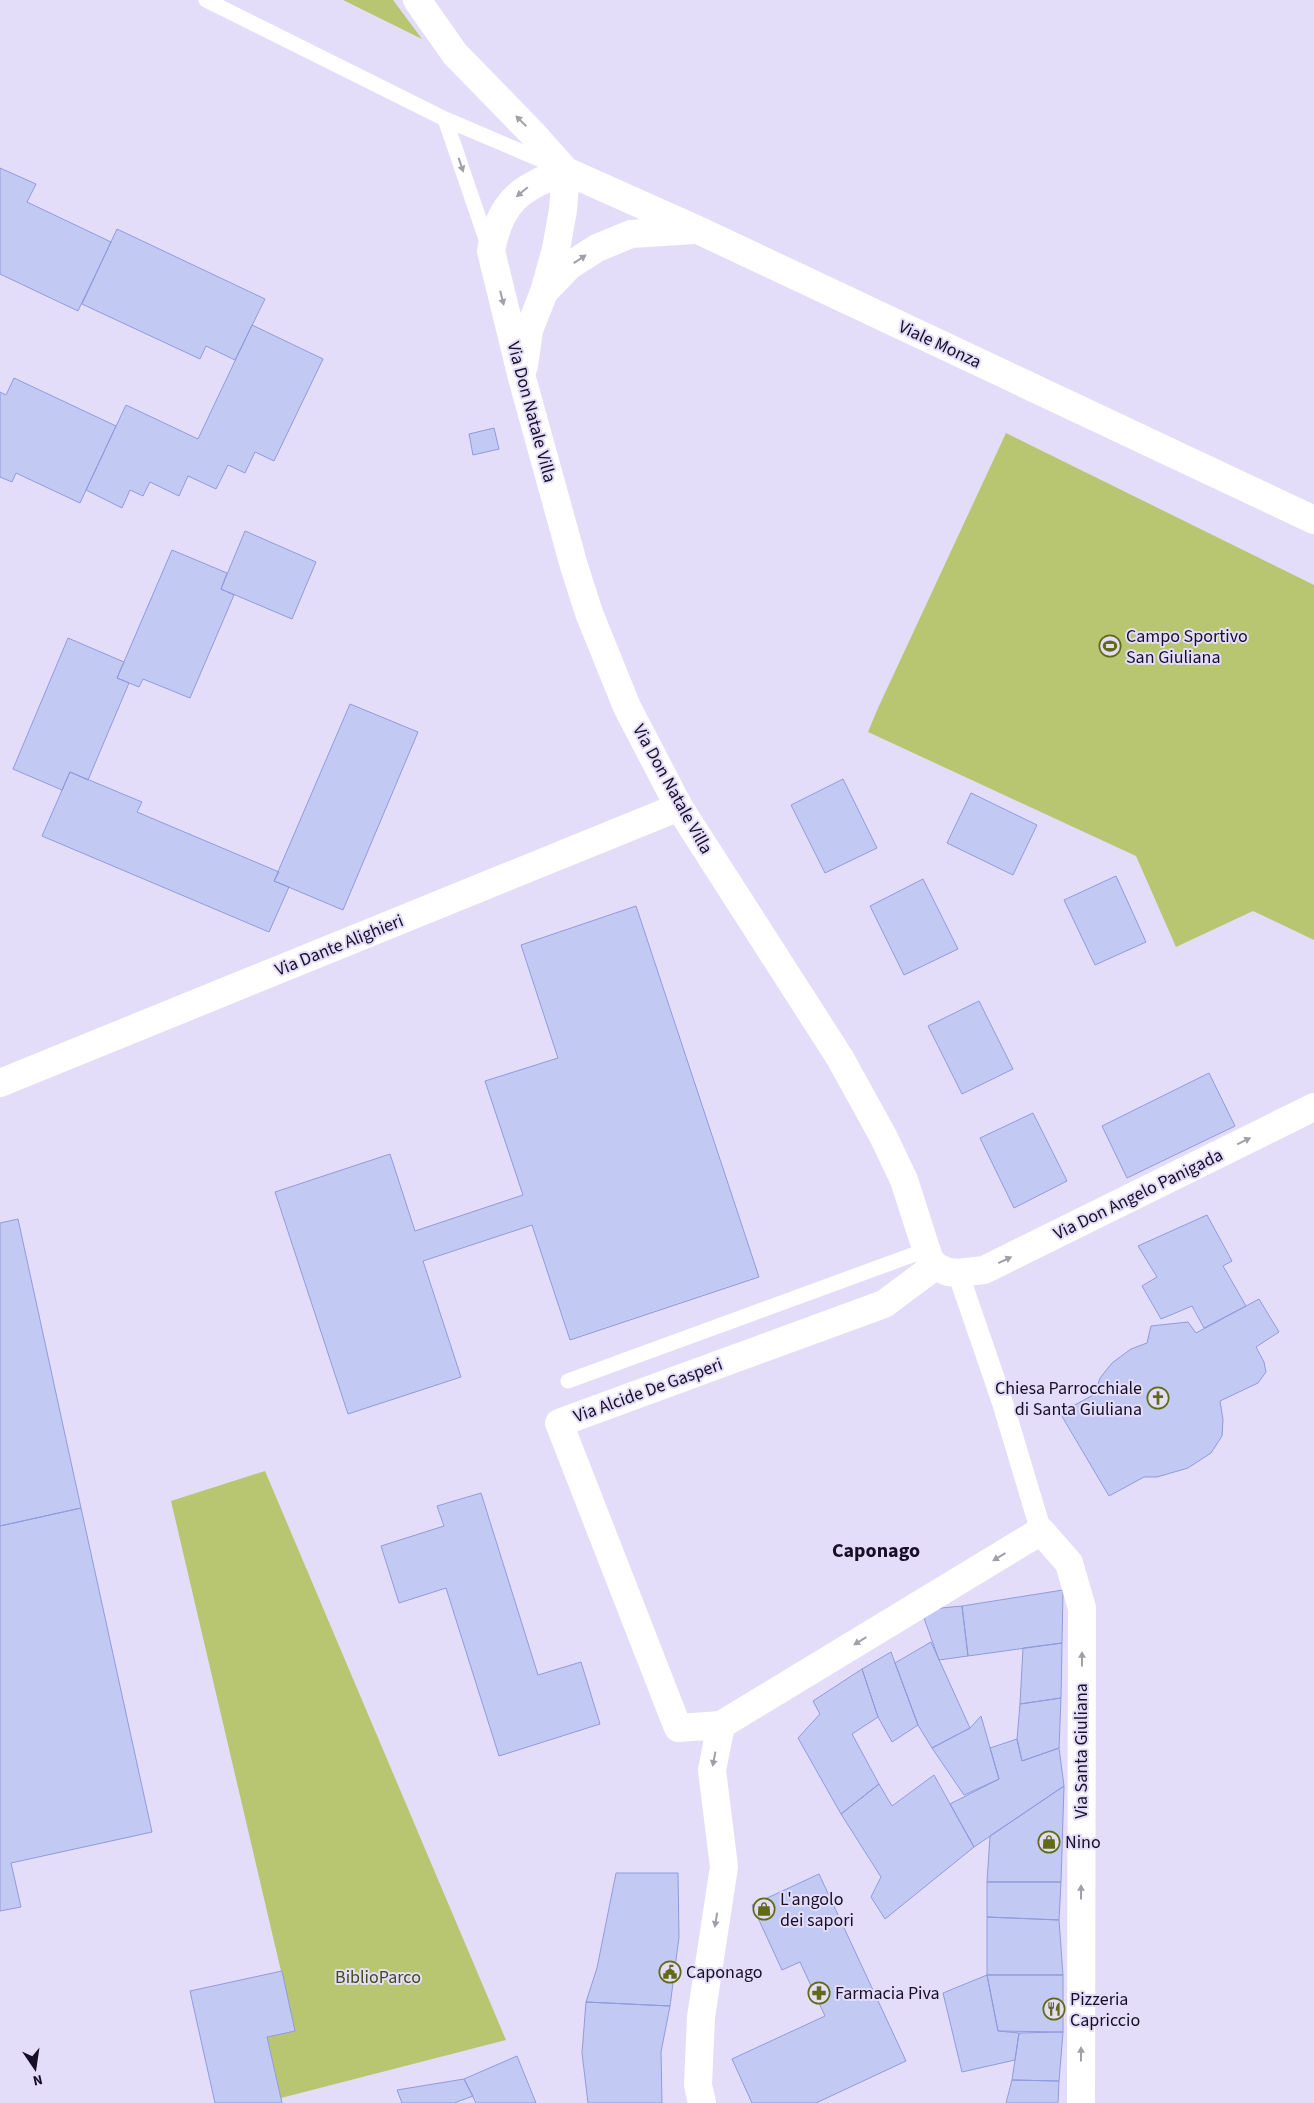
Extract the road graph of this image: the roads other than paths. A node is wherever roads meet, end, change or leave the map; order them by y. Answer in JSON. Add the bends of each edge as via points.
{"nodes":[{"id":1,"x":206,"y":0,"type":"edge"},
{"id":2,"x":417,"y":0,"type":"edge"},
{"id":3,"x":446,"y":119,"type":"junction"},
{"id":4,"x":566,"y":170,"type":"junction"},
{"id":5,"x":698,"y":230,"type":"junction"},
{"id":6,"x":490,"y":251,"type":"junction"},
{"id":7,"x":544,"y":292,"type":"junction"},
{"id":8,"x":522,"y":378,"type":"junction"},
{"id":9,"x":1314,"y":520,"type":"edge"},
{"id":10,"x":678,"y":807,"type":"junction"},
{"id":11,"x":0,"y":1083,"type":"edge"},
{"id":12,"x":1314,"y":1107,"type":"edge"},
{"id":13,"x":940,"y":1263,"type":"junction"},
{"id":14,"x":568,"y":1381,"type":"dead end"},
{"id":15,"x":1041,"y":1531,"type":"junction"},
{"id":16,"x":721,"y":1725,"type":"junction"},
{"id":17,"x":702,"y":2103,"type":"edge"},
{"id":18,"x":1081,"y":2103,"type":"edge"}],
"edges":[{"from":1,"to":3,"type":"lane"},
{"from":4,"to":2,"type":"street","one_way":true,"via":[[455,54]]},
{"from":3,"to":4,"type":"lane"},
{"from":3,"to":6,"type":"lane","name":"Via Don Natale Villa","one_way":true},
{"from":4,"to":5,"type":"street","name":"Viale Monza"},
{"from":4,"to":6,"type":"street","name":"Via Don Natale Villa","one_way":true,"via":[[541,179],[516,197],[500,217]]},
{"from":4,"to":7,"type":"street","via":[[556,249]]},
{"from":7,"to":5,"type":"street","one_way":true,"via":[[569,266],[597,248],[631,234]]},
{"from":5,"to":9,"type":"street","name":"Viale Monza"},
{"from":6,"to":8,"type":"street","name":"Via Don Natale Villa","one_way":true},
{"from":7,"to":8,"type":"street","via":[[529,330]]},
{"from":8,"to":10,"type":"street","name":"Via Don Natale Villa","via":[[589,613],[627,707]]},
{"from":10,"to":11,"type":"street","name":"Via Dante Alighieri"},
{"from":10,"to":13,"type":"street","name":"Via Don Natale Villa","via":[[844,1067],[901,1174]]},
{"from":13,"to":12,"type":"street","name":"Via Don Angelo Panigada","one_way":true,"via":[[984,1270]]},
{"from":13,"to":14,"type":"lane"},
{"from":13,"to":15,"type":"street","via":[[1002,1401]]},
{"from":13,"to":16,"type":"street","name":"Via Alcide De Gasperi","via":[[884,1304],[559,1423],[678,1728]]},
{"from":15,"to":16,"type":"street","name":"Via Alcide De Gasperi","one_way":true},
{"from":18,"to":15,"type":"street","name":"Via Santa Giuliana","one_way":true,"via":[[1082,1608],[1069,1563]]},
{"from":16,"to":17,"type":"street","one_way":true,"via":[[712,1770],[724,1867],[700,2018],[698,2085]]}]}
